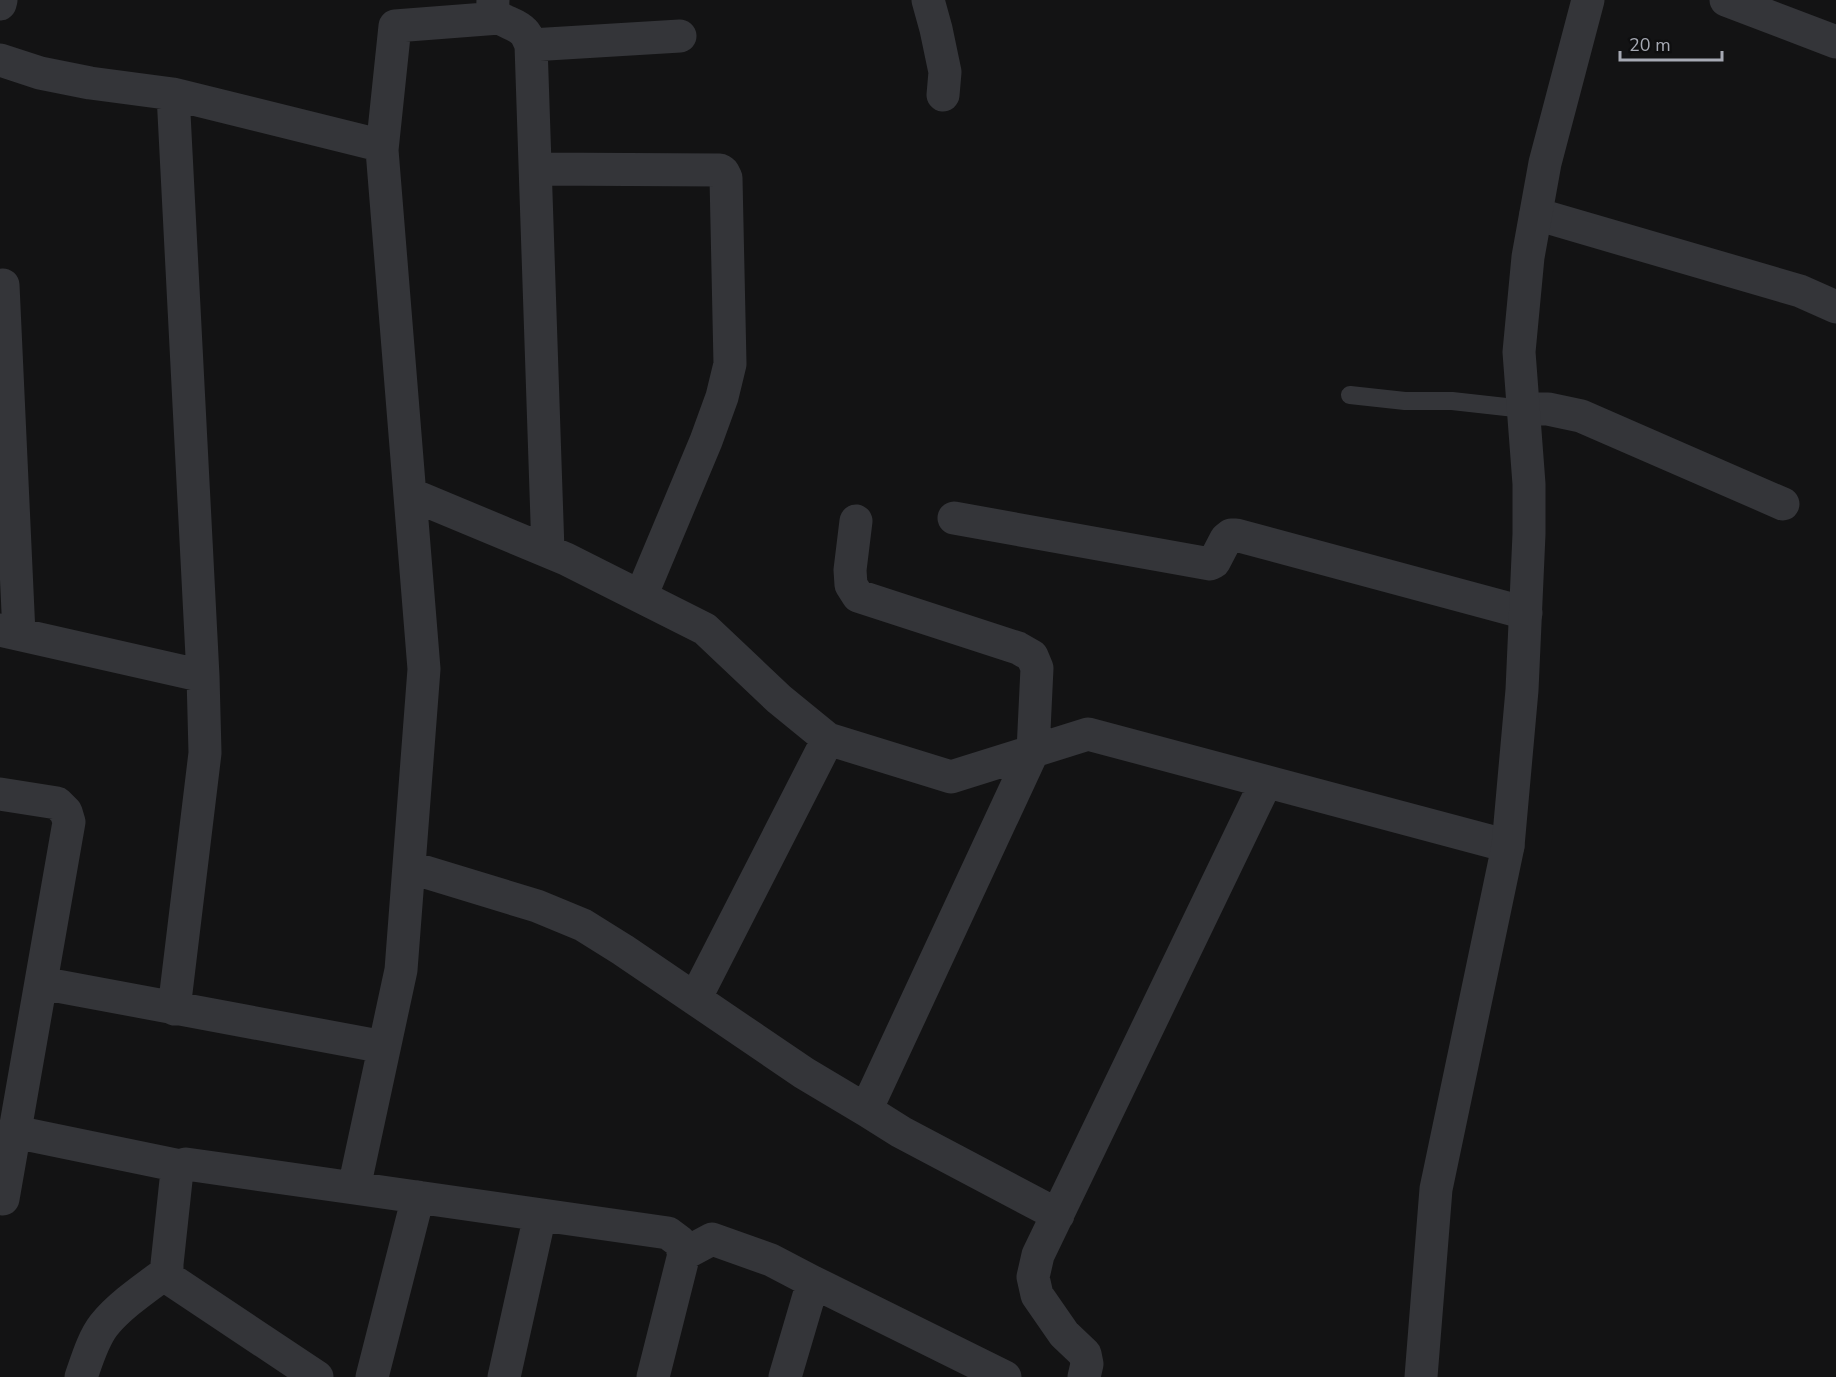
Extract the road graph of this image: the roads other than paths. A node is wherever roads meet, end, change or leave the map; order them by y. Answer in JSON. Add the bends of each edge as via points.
{"nodes":[{"id":1,"x":928,"y":0,"type":"edge"},
{"id":2,"x":1588,"y":0,"type":"edge"},
{"id":3,"x":1726,"y":0,"type":"edge"},
{"id":4,"x":496,"y":9,"type":"edge"},
{"id":5,"x":680,"y":36,"type":"dead end"},
{"id":6,"x":1836,"y":42,"type":"edge"},
{"id":7,"x":531,"y":45,"type":"junction"},
{"id":8,"x":0,"y":60,"type":"edge"},
{"id":9,"x":173,"y":94,"type":"junction"},
{"id":10,"x":944,"y":95,"type":"dead end"},
{"id":11,"x":382,"y":150,"type":"junction"},
{"id":12,"x":536,"y":170,"type":"junction"},
{"id":13,"x":1536,"y":214,"type":"junction"},
{"id":14,"x":3,"y":285,"type":"dead end"},
{"id":15,"x":1836,"y":307,"type":"edge"},
{"id":16,"x":1350,"y":395,"type":"dead end"},
{"id":17,"x":1524,"y":409,"type":"junction"},
{"id":18,"x":410,"y":494,"type":"junction"},
{"id":19,"x":1783,"y":504,"type":"dead end"},
{"id":20,"x":954,"y":518,"type":"dead end"},
{"id":21,"x":856,"y":521,"type":"dead end"},
{"id":22,"x":548,"y":551,"type":"junction"},
{"id":23,"x":641,"y":596,"type":"junction"},
{"id":24,"x":1526,"y":613,"type":"junction"},
{"id":25,"x":10,"y":632,"type":"edge"},
{"id":26,"x":203,"y":676,"type":"junction"},
{"id":27,"x":828,"y":739,"type":"junction"},
{"id":28,"x":1033,"y":751,"type":"junction"},
{"id":29,"x":1266,"y":782,"type":"junction"},
{"id":30,"x":0,"y":794,"type":"edge"},
{"id":31,"x":1508,"y":846,"type":"junction"},
{"id":32,"x":409,"y":867,"type":"junction"},
{"id":33,"x":41,"y":983,"type":"junction"},
{"id":34,"x":695,"y":999,"type":"junction"},
{"id":35,"x":174,"y":1009,"type":"junction"},
{"id":36,"x":384,"y":1047,"type":"junction"},
{"id":37,"x":866,"y":1110,"type":"junction"},
{"id":38,"x":15,"y":1132,"type":"junction"},
{"id":39,"x":180,"y":1166,"type":"junction"},
{"id":40,"x":354,"y":1188,"type":"junction"},
{"id":41,"x":418,"y":1197,"type":"junction"},
{"id":42,"x":3,"y":1199,"type":"dead end"},
{"id":43,"x":540,"y":1215,"type":"junction"},
{"id":44,"x":1058,"y":1215,"type":"junction"},
{"id":45,"x":684,"y":1254,"type":"junction"},
{"id":46,"x":167,"y":1272,"type":"junction"},
{"id":47,"x":813,"y":1282,"type":"junction"},
{"id":48,"x":81,"y":1377,"type":"edge"},
{"id":49,"x":317,"y":1377,"type":"edge"},
{"id":50,"x":372,"y":1377,"type":"edge"},
{"id":51,"x":504,"y":1377,"type":"edge"},
{"id":52,"x":653,"y":1377,"type":"edge"},
{"id":53,"x":785,"y":1377,"type":"edge"},
{"id":54,"x":1005,"y":1377,"type":"edge"},
{"id":55,"x":1084,"y":1377,"type":"edge"},
{"id":56,"x":1421,"y":1377,"type":"edge"}],
"edges":[{"from":1,"to":10,"type":"street","via":[[945,72]]},
{"from":2,"to":13,"type":"street","via":[[1545,163]]},
{"from":3,"to":6,"type":"street"},
{"from":4,"to":7,"type":"street","via":[[524,32]]},
{"from":4,"to":11,"type":"street","via":[[395,26]]},
{"from":5,"to":7,"type":"street"},
{"from":7,"to":12,"type":"street"},
{"from":8,"to":9,"type":"street","via":[[90,83]]},
{"from":9,"to":11,"type":"street","via":[[375,144]]},
{"from":9,"to":26,"type":"street"},
{"from":11,"to":18,"type":"street"},
{"from":12,"to":22,"type":"street"},
{"from":12,"to":23,"type":"street","via":[[720,170],[726,178],[730,364],[706,441]]},
{"from":13,"to":15,"type":"street","via":[[1800,291]]},
{"from":13,"to":17,"type":"street","via":[[1519,352]]},
{"from":14,"to":25,"type":"street"},
{"from":16,"to":17,"type":"lane"},
{"from":17,"to":19,"type":"street","via":[[1581,416]]},
{"from":17,"to":24,"type":"street","via":[[1529,484]]},
{"from":18,"to":22,"type":"street"},
{"from":18,"to":32,"type":"street","via":[[424,669]]},
{"from":20,"to":24,"type":"street","via":[[1210,564],[1226,539],[1236,535]]},
{"from":21,"to":28,"type":"street","via":[[850,570],[851,585],[858,596],[1032,656],[1036,668]]},
{"from":22,"to":23,"type":"street"},
{"from":23,"to":27,"type":"street","via":[[705,628],[779,699]]},
{"from":24,"to":31,"type":"street"},
{"from":25,"to":26,"type":"street"},
{"from":26,"to":35,"type":"street","via":[[205,753]]},
{"from":27,"to":28,"type":"street","via":[[951,777]]},
{"from":27,"to":34,"type":"street"},
{"from":28,"to":29,"type":"street","via":[[1088,734]]},
{"from":28,"to":37,"type":"street"},
{"from":29,"to":31,"type":"street"},
{"from":29,"to":44,"type":"street"},
{"from":30,"to":33,"type":"street","via":[[57,803],[69,822]]},
{"from":31,"to":56,"type":"street","via":[[1436,1189]]},
{"from":32,"to":34,"type":"street","via":[[583,924]]},
{"from":32,"to":36,"type":"street","via":[[401,970]]},
{"from":33,"to":35,"type":"street"},
{"from":33,"to":38,"type":"street"},
{"from":34,"to":37,"type":"street"},
{"from":35,"to":36,"type":"street"},
{"from":36,"to":40,"type":"street"},
{"from":37,"to":44,"type":"street"},
{"from":38,"to":39,"type":"street"},
{"from":38,"to":42,"type":"street"},
{"from":39,"to":40,"type":"street"},
{"from":39,"to":46,"type":"street"},
{"from":40,"to":41,"type":"street"},
{"from":41,"to":43,"type":"street"},
{"from":41,"to":50,"type":"street"},
{"from":43,"to":45,"type":"street","via":[[668,1233],[680,1242]]},
{"from":43,"to":51,"type":"street"},
{"from":44,"to":55,"type":"street","via":[[1038,1255],[1033,1277],[1036,1295],[1084,1354]]},
{"from":45,"to":47,"type":"street","via":[[712,1239],[771,1260]]},
{"from":45,"to":52,"type":"street"},
{"from":46,"to":48,"type":"street","via":[[136,1294],[104,1325]]},
{"from":46,"to":49,"type":"street","via":[[170,1280]]},
{"from":47,"to":53,"type":"street"},
{"from":47,"to":54,"type":"street"}]}
